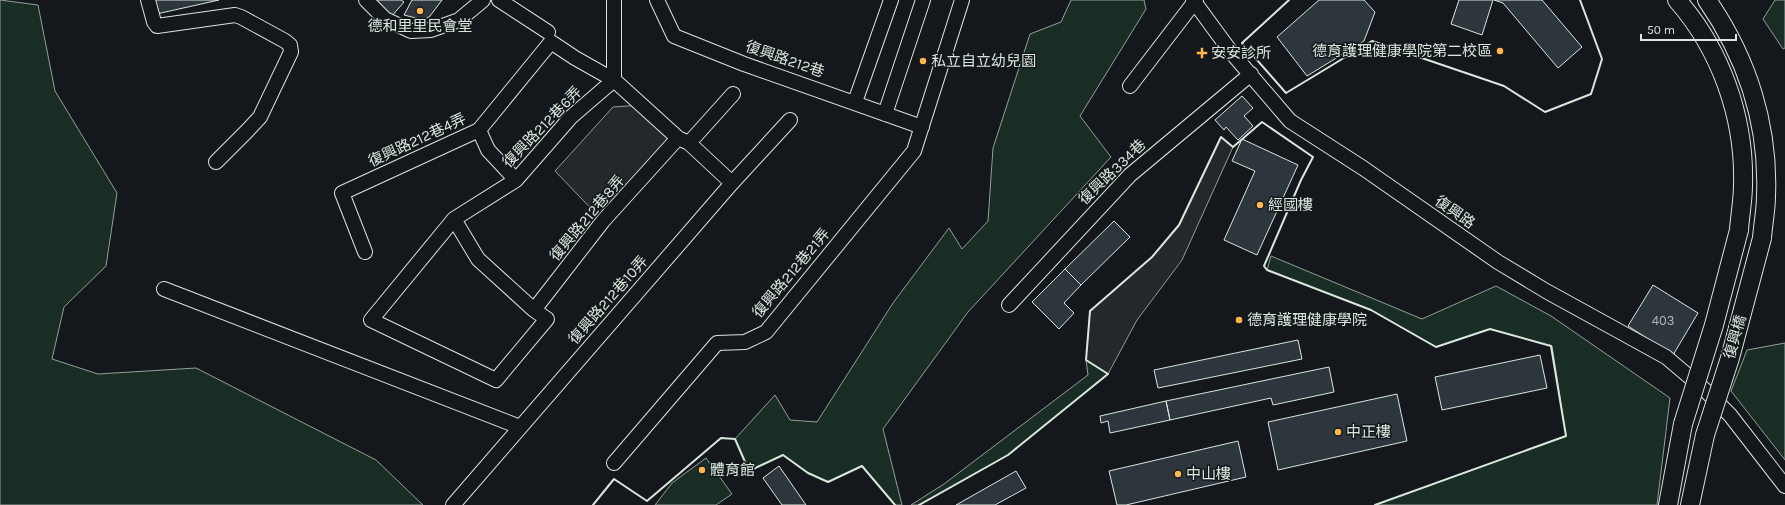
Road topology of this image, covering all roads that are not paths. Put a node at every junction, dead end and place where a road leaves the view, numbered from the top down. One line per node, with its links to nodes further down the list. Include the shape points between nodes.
1 (148, 0): 24 (street, via 157,26 235,15 290,45 291,52 260,117)
2 (366, 0): 3 (street, via 384,19 411,31 431,30 459,20)
3 (483, 0)
4 (499, 0): 13 (street)
5 (614, 0): 15 (street)
6 (657, 0): 18 (street, 復興路212巷, via 674,36 744,64)
7 (890, 0): 18 (street)
8 (923, 0): 19 (street)
9 (962, 0): 21 (street, 復興路212巷21弄)
10 (1677, 0): 36 (main road, 復興橋, bridge, via 1705,40 1721,70 1734,106 1741,142 1744,185 1738,230 1714,325 1683,424)
11 (1707, 0): 37 (main road, 復興橋, bridge, via 1724,25 1744,65 1756,105 1764,149 1766,195 1762,238 1734,344 1705,435)
12 (1194, 1): 14 (street, 復興路, via 1216,33); 16 (street)
13 (548, 32)
14 (1250, 74): 30 (street, 復興路334巷, via 1130,175); 34 (street, 復興路, via 1290,121 1363,168 1498,262 1666,357 1730,415)
15 (614, 80): 22 (street, 復興路212巷4弄, via 551,42); 23 (street); 25 (street, 復興路212巷6弄, via 571,117)
16 (1130, 86)
17 (733, 94): 23 (street, 復興路212巷8弄)
18 (855, 102): 19 (street, 復興路212巷)
19 (885, 114): 21 (street, 復興路212巷)
20 (790, 120): 26 (street, 復興路212巷10弄)
21 (922, 127): 33 (street, 復興路212巷21弄, via 914,151 766,332 744,342 717,343)
22 (479, 130): 25 (street, via 488,150); 28 (street, 復興路212巷4弄, via 342,193)
23 (684, 140): 26 (street); 31 (street, 復興路212巷8弄, via 603,221)
24 (216, 162)
25 (516, 180): 27 (street, 復興路212巷6弄)
26 (732, 183): 32 (street, 復興路212巷10弄)
27 (454, 219): 31 (street, via 478,260); 31 (street, 復興路212巷6弄, via 372,320 496,380 547,318)
28 (365, 252)
29 (164, 289): 32 (street)
30 (1009, 305)
31 (534, 310)
32 (520, 426): 35 (street, 復興路212巷10弄)
33 (614, 463)
34 (1785, 486)
35 (453, 505)
36 (1668, 505)
37 (1690, 505)

